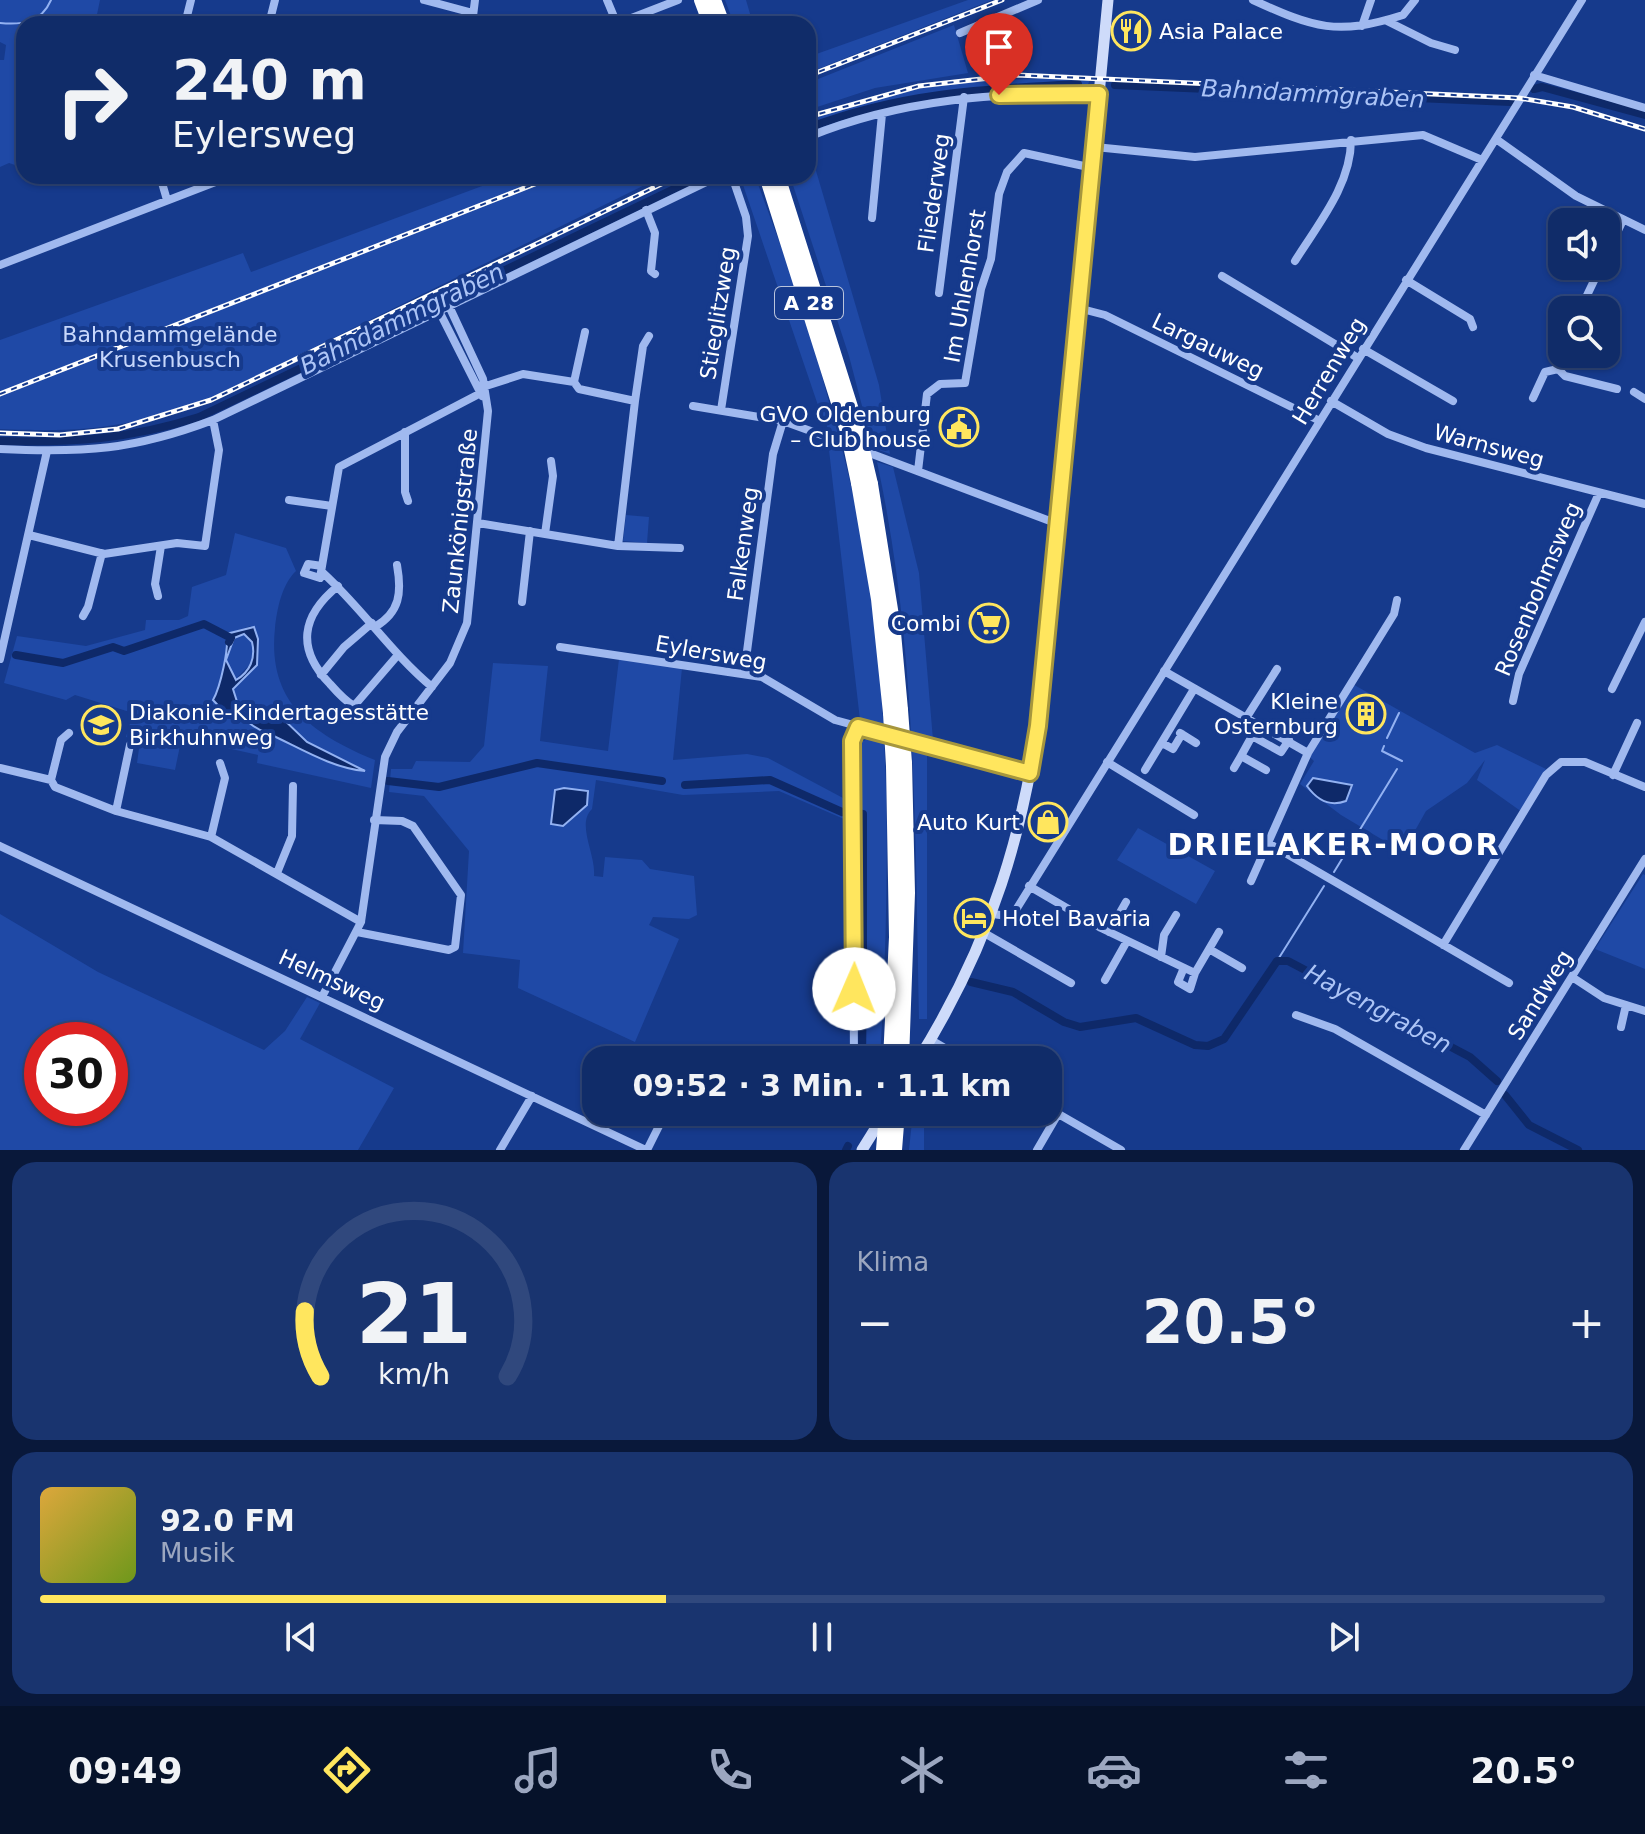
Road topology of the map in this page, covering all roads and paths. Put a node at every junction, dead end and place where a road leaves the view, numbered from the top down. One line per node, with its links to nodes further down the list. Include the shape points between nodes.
1 (424, 0): 11 (street)
2 (475, 0): 11 (street)
3 (678, 0): 14 (street)
4 (701, 0): 12 (highway)
5 (1038, 0): 17 (street)
6 (1108, 0): 20 (street)
7 (1253, 0): 16 (street, via 1323,28)
8 (1371, 0): 16 (street)
9 (1415, 0): 15 (street, via 1410,10)
10 (1582, 0): 19 (street, Herrenweg)
11 (473, 13): 13 (street)
12 (715, 15)
13 (473, 16)
14 (637, 16)
15 (1386, 20): 16 (street); 18 (street)
16 (1362, 26)
17 (960, 33)
18 (1455, 50)
19 (1534, 75): 22 (street); 25 (street, Herrenweg)
20 (1099, 94): 21 (street); 27 (street)
21 (964, 97): 23 (street); 47 (street, Fliederweg)
22 (1645, 108)
23 (882, 114): 24 (street); 38 (street)
24 (816, 135)
25 (1496, 139): 28 (street, Herrenweg); 39 (street, via 1576,196)
26 (1351, 140): 27 (street, via 1195,157); 28 (street, via 1423,135); 42 (street, via 1343,182)
27 (1095, 147): 29 (street)
28 (1482, 160): 46 (street, Herrenweg)
29 (1093, 168): 49 (street); 75 (street, Im Uhlenhorst, via 1024,153 1007,172 965,383 940,384 927,394)
30 (162, 184): 36 (street)
31 (210, 184): 36 (street)
32 (702, 184): 37 (street)
33 (735, 184): 66 (street, Stieglitzweg, via 748,236)
34 (769, 184): 70 (highway, A 28)
35 (780, 184): 70 (highway, A 28)
36 (167, 200): 43 (street)
37 (646, 210): 44 (street, via 653,225); 48 (street)
38 (872, 218)
39 (1623, 220): 40 (street); 41 (street)
40 (1620, 226)
41 (1645, 230)
42 (1295, 261)
43 (0, 265)
44 (655, 274)
45 (1222, 276): 54 (street)
46 (1406, 280): 51 (street, via 1470,319); 54 (street, Herrenweg)
47 (939, 293)
48 (449, 306): 50 (street); 59 (street, Zaunkönigstraße)
49 (1078, 308): 69 (street, Largauweg, via 1105,315); 82 (street)
50 (439, 311): 59 (street, Zaunkönigstraße); 67 (street)
51 (1473, 327)
52 (585, 332): 56 (street)
53 (649, 336): 62 (street)
54 (1360, 353): 63 (street, Herrenweg); 64 (street)
55 (1558, 369): 57 (street, via 1565,376); 60 (street, via 1545,372)
56 (574, 382): 59 (street, via 523,374); 62 (street, via 579,389)
57 (1617, 389)
58 (1634, 392): 61 (street)
59 (483, 393): 71 (street); 81 (street, Zaunkönigstraße, via 489,426)
60 (1533, 398)
61 (1645, 399)
62 (635, 401): 87 (street)
63 (1331, 401): 69 (street, Herrenweg); 76 (street, Warnsweg, via 1388,434 1426,448)
64 (1453, 401)
65 (693, 406): 66 (street)
66 (721, 410): 68 (street)
67 (213, 420): 73 (street, via 150,442); 86 (street, via 219,450 205,546)
68 (783, 421): 75 (street); 103 (street, Falkenweg, via 773,454)
69 (1320, 421): 102 (street, Herrenweg)
70 (852, 430): 168 (highway, A 28, bridge, via 893,622 908,893)
71 (405, 432): 78 (street); 80 (street, via 339,467)
72 (0, 449): 73 (street)
73 (47, 451): 85 (street)
74 (551, 461): 84 (street)
75 (918, 471): 82 (street)
76 (1599, 493): 79 (street, Warnsweg); 108 (street, Rosenbohmsweg, via 1519,674)
77 (289, 500): 80 (street)
78 (408, 501)
79 (1645, 504)
80 (332, 506): 91 (street, via 322,569)
81 (478, 523): 83 (street); 105 (street, Zaunkönigstraße, via 467,623 450,663)
82 (1058, 524): 127 (street)
83 (530, 531): 84 (street); 94 (street)
84 (545, 534): 87 (street)
85 (29, 535): 89 (street); 100 (street)
86 (161, 546): 89 (street); 92 (street)
87 (618, 546): 88 (street)
88 (680, 548)
89 (102, 553): 95 (street)
90 (397, 565): 97 (street, via 399,604 389,618)
91 (338, 586): 97 (street); 104 (street, via 308,624 307,645)
92 (158, 596)
93 (1397, 600): 119 (street, via 1394,614)
94 (522, 602)
95 (83, 616)
96 (1645, 622): 107 (street)
97 (373, 625): 99 (street); 104 (street, via 344,647)
98 (560, 647): 103 (street, Eylersweg)
99 (397, 656): 104 (street, via 354,706); 105 (street)
100 (0, 659)
101 (1277, 669): 109 (street)
102 (1164, 671): 106 (street); 121 (street, Herrenweg)
103 (744, 674): 111 (street, Eylersweg, via 776,683 835,720)
104 (321, 675)
105 (432, 687): 134 (street, Zaunkönigstraße, via 390,746)
106 (1194, 689): 109 (street); 112 (street)
107 (1612, 689)
108 (1513, 701)
109 (1248, 715): 115 (street)
110 (1637, 723): 128 (street)
111 (858, 727): 127 (street, Eylersweg); 167 (street, via 852,741)
112 (1171, 729): 114 (street); 116 (street)
113 (69, 733): 129 (street, via 61,740)
114 (1182, 734): 116 (street, via 1173,749); 117 (street)
115 (1289, 740): 119 (street); 120 (street, via 1281,752 1252,736)
116 (1162, 743): 125 (street)
117 (1196, 743)
118 (130, 745): 132 (street)
119 (1308, 753): 136 (street)
120 (1241, 756): 124 (street); 126 (street)
121 (1107, 762): 133 (street); 141 (street, Herrenweg)
122 (220, 763): 135 (street, via 225,778)
123 (0, 768): 129 (street)
124 (1234, 768)
125 (1145, 770)
126 (1266, 770)
127 (1030, 773): 143 (street)
128 (1613, 775): 131 (street); 151 (street, via 1571,760 1550,771)
129 (51, 780): 132 (street, via 55,787)
130 (293, 786): 139 (street, via 292,836)
131 (1645, 787)
132 (116, 811): 135 (street)
133 (1194, 815)
134 (374, 820): 145 (street, Zaunkönigstraße); 146 (street, via 413,826 461,895 455,947)
135 (211, 837): 139 (street)
136 (1268, 843): 140 (street); 151 (street)
137 (0, 846): 161 (street, Helmsweg)
138 (1645, 859): 157 (street, Sandweg)
139 (277, 873): 145 (street)
140 (1251, 881)
141 (1029, 886): 143 (street, Herrenweg, via 1014,913); 147 (street)
142 (1126, 902): 147 (street)
143 (993, 914): 149 (street)
144 (1176, 915): 153 (street, via 1164,935)
145 (361, 922): 146 (street, Zaunkönigstraße)
146 (357, 932): 161 (street, Zaunkönigstraße)
147 (1109, 932): 150 (street)
148 (1219, 932): 152 (street)
149 (986, 934): 159 (street); 166 (street)
150 (1127, 941): 153 (street); 158 (street)
151 (1443, 945): 160 (street)
152 (1209, 949): 154 (street); 156 (street)
153 (1161, 957): 155 (street)
154 (1242, 968)
155 (1183, 970): 156 (street); 156 (street, via 1178,982 1190,989)
156 (1195, 973)
157 (1572, 977): 162 (street); 172 (street, Sandweg)
158 (1105, 980)
159 (1071, 983)
160 (1509, 983)
161 (323, 995): 171 (street, Helmsweg)
162 (1626, 1005): 163 (street); 165 (street)
163 (1645, 1011)
164 (1296, 1015): 172 (street, via 1335,1029)
165 (1621, 1027)
166 (931, 1040): 169 (street); 170 (street)
167 (854, 1046)
168 (897, 1046)
169 (927, 1046)
170 (941, 1046)
171 (532, 1096): 179 (street); 180 (street, Helmsweg)
172 (1486, 1115): 186 (street, Sandweg)
173 (1062, 1116): 185 (street)
174 (659, 1126): 180 (street, Helmsweg)
175 (877, 1126): 181 (street)
176 (885, 1126): 182 (highway)
177 (897, 1126): 183 (highway)
178 (1051, 1126): 184 (street)
179 (500, 1150)
180 (646, 1150)
181 (862, 1150)
182 (883, 1150)
183 (895, 1150)
184 (1037, 1150)
185 (1121, 1150)
186 (1464, 1150)

